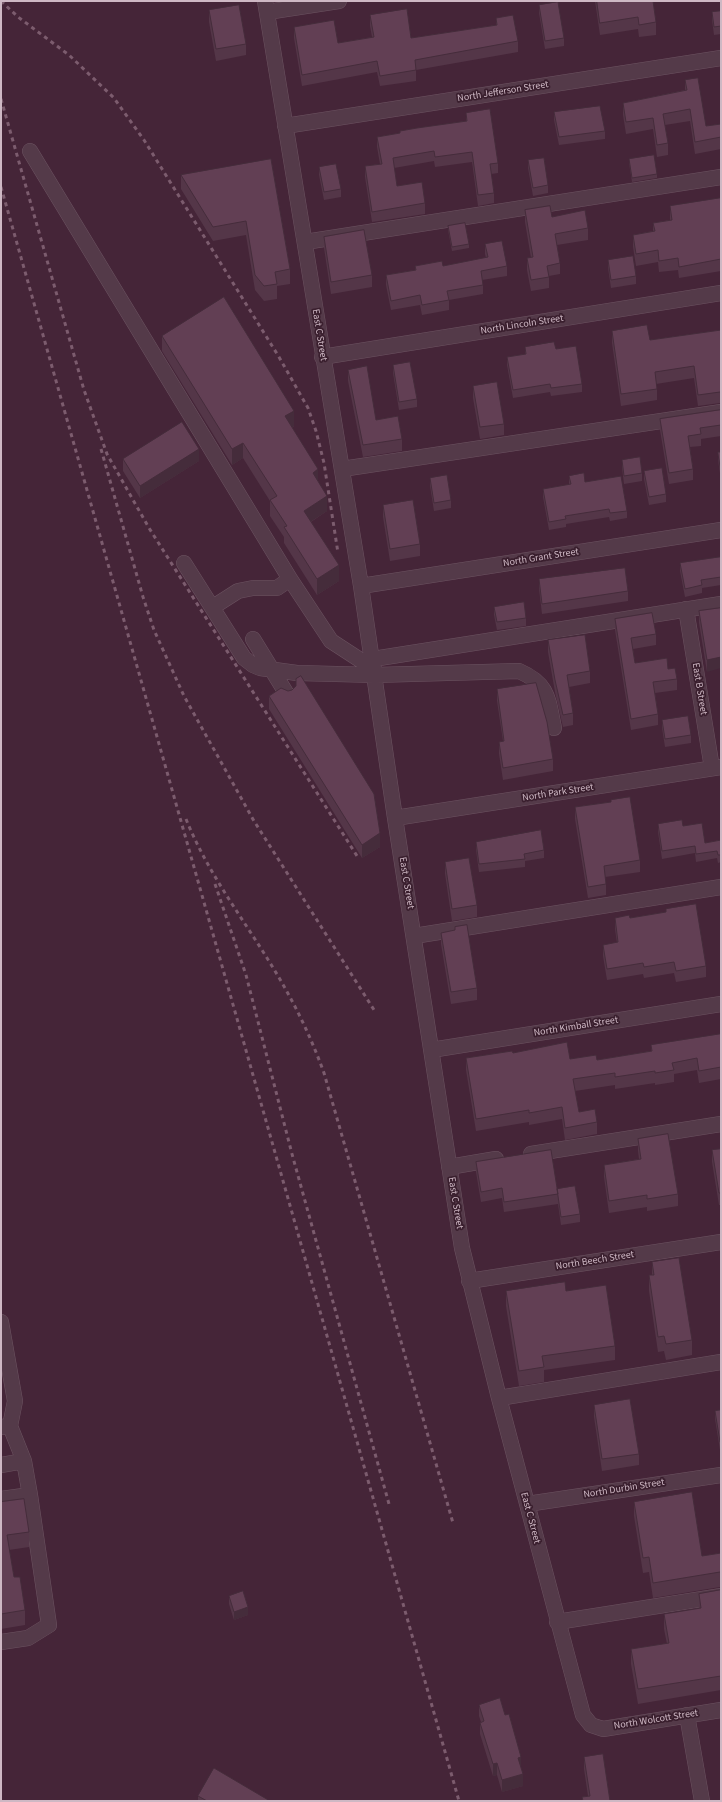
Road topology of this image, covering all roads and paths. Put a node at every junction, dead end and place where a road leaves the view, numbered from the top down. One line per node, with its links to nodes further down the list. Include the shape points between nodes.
1 (339, 1): 2 (street)
2 (266, 7): 4 (street, East C Street)
3 (721, 58): 4 (street, North Jefferson Street)
4 (285, 126): 7 (street, East C Street)
5 (30, 151): 14 (street)
6 (721, 177): 7 (street)
7 (305, 242): 9 (street, East C Street)
8 (721, 293): 9 (street, North Lincoln Street)
9 (322, 357): 11 (street, East C Street)
10 (721, 412): 11 (street)
11 (342, 469): 15 (street, East C Street)
12 (721, 530): 15 (street, North Grant Street)
13 (184, 563): 17 (street)
14 (290, 579): 17 (street, via 277,588 238,591); 20 (street, via 332,641)
15 (361, 586): 20 (street, East C Street)
16 (721, 604): 18 (street)
17 (213, 607): 21 (street, via 244,658 253,665)
18 (686, 609): 20 (street); 24 (street, East B Street)
19 (253, 639): 21 (street)
20 (374, 668): 21 (street, via 297,673); 23 (street, via 519,671 533,677 547,693); 25 (street, East C Street)
21 (272, 669): 22 (street)
22 (288, 696)
23 (554, 728)
24 (717, 768): 25 (street, North Park Street)
25 (395, 818): 27 (street, East C Street)
26 (721, 887): 27 (street)
27 (414, 936): 29 (street, East C Street)
28 (721, 1004): 29 (street, North Kimball Street)
29 (432, 1050): 31 (street, East C Street)
30 (721, 1124): 31 (street)
31 (449, 1167): 33 (street, East C Street)
32 (721, 1242): 33 (street, North Beech Street)
33 (469, 1281): 36 (street, East C Street)
34 (1, 1322): 37 (street, via 15,1401)
35 (721, 1362): 36 (street)
36 (499, 1398): 43 (street, East C Street)
37 (6, 1426): 38 (street)
38 (24, 1461): 39 (street); 41 (street)
39 (1, 1465)
40 (721, 1475): 43 (street, North Durbin Street)
41 (30, 1495): 42 (street); 46 (street, via 49,1625 28,1638)
42 (1, 1499)
43 (527, 1504): 45 (street, East C Street)
44 (721, 1596): 45 (street)
45 (557, 1622): 49 (street, East C Street, via 583,1715)
46 (1, 1642)
47 (721, 1710): 48 (street, North Wolcott Street)
48 (687, 1715): 49 (street, North Wolcott Street, via 603,1729); 50 (street)
49 (591, 1725)
50 (702, 1801)

